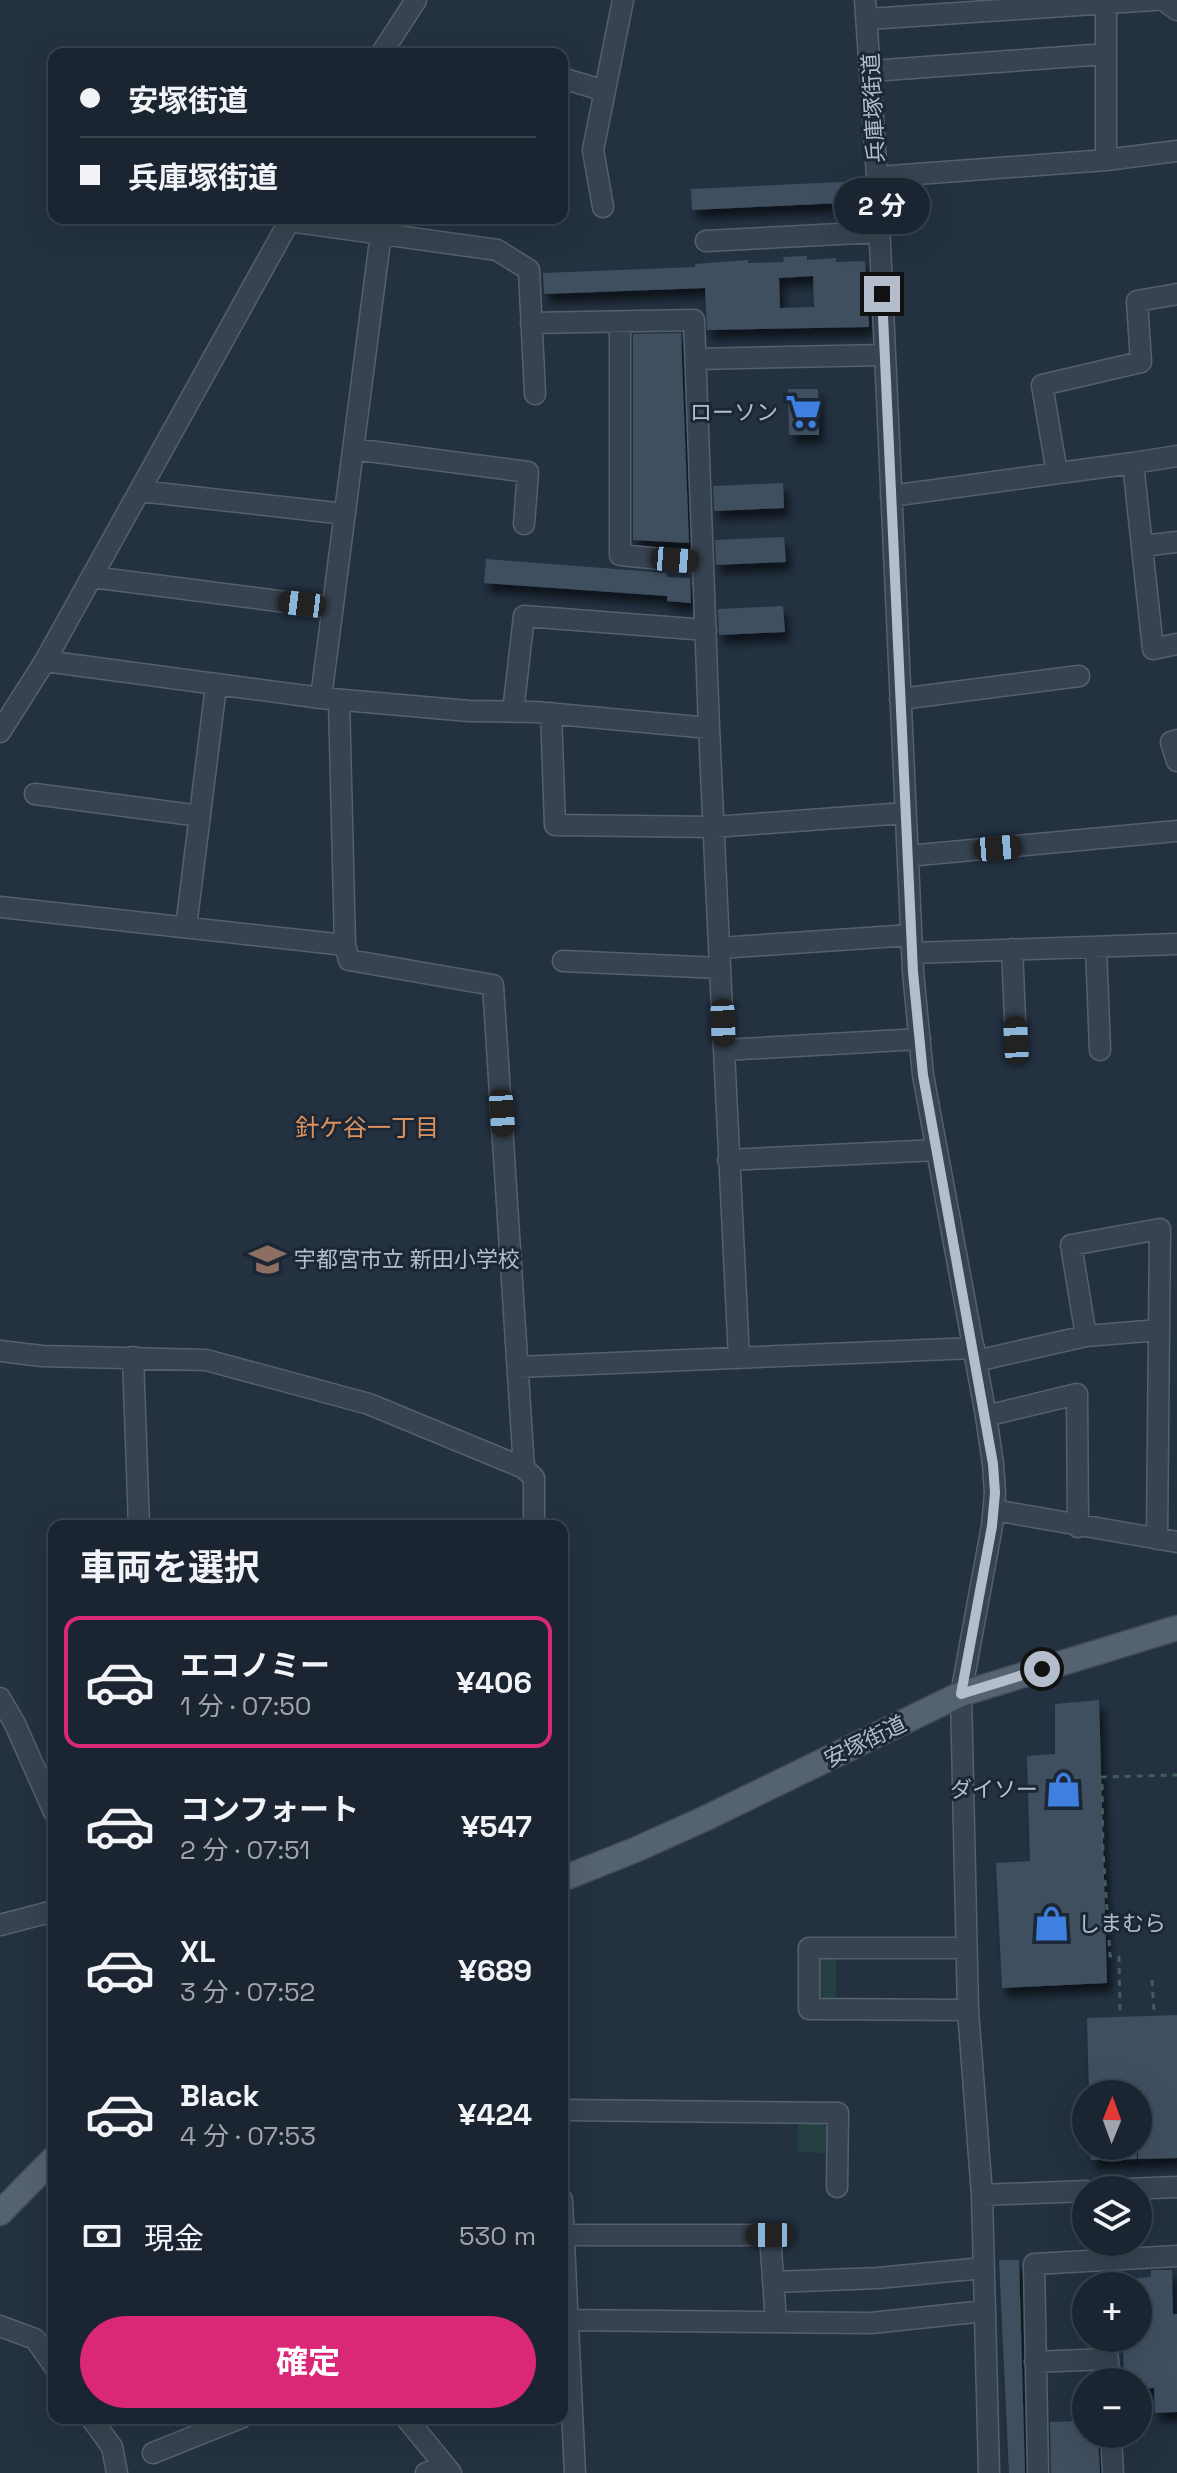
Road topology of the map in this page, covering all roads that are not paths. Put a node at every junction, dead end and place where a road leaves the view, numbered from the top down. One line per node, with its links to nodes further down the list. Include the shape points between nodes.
1 (416, 0): 8 (street)
2 (623, 0): 12 (street)
3 (1154, 0): 5 (street)
4 (1163, 0): 7 (street)
5 (1106, 2): 6 (street); 9 (street)
6 (866, 10): 10 (street, 兵庫塚街道)
7 (1177, 10)
8 (385, 48)
9 (1106, 54): 10 (street); 14 (street)
10 (871, 71): 15 (street, 兵庫塚街道)
11 (568, 80): 12 (street)
12 (605, 91): 16 (street, via 593,150)
13 (1176, 155): 14 (street)
14 (1106, 160): 15 (street)
15 (877, 177): 19 (street, 兵庫塚街道)
16 (603, 207)
17 (287, 224): 32 (street)
18 (322, 224): 20 (street)
19 (879, 232): 21 (street); 25 (street, 兵庫塚街道)
20 (381, 233): 24 (street, via 497,250 529,270); 28 (street)
21 (706, 241)
22 (1177, 294): 31 (street, via 1137,301 1141,362 1042,385)
23 (620, 322): 24 (street); 26 (street, via 694,320); 38 (street, via 620,555)
24 (531, 323): 27 (street)
25 (885, 355): 26 (street); 33 (street, 兵庫塚街道)
26 (696, 359): 38 (street)
27 (535, 394)
28 (353, 449): 34 (street); 35 (street, via 528,472)
29 (1177, 456): 30 (street)
30 (1133, 463): 31 (street); 37 (street)
31 (1057, 473): 33 (street)
32 (140, 491): 34 (street); 39 (street)
33 (891, 496): 47 (street, 兵庫塚街道)
34 (345, 514): 40 (street)
35 (524, 524)
36 (1177, 542): 37 (street)
37 (1142, 546): 42 (street, via 1153,649)
38 (703, 563): 41 (street)
39 (92, 577): 40 (street); 43 (street)
40 (332, 608): 46 (street)
41 (706, 630): 48 (street, via 524,616); 50 (street)
42 (1177, 644)
43 (45, 661): 45 (street); 51 (street)
44 (1079, 676): 47 (street)
45 (216, 686): 46 (street); 56 (street)
46 (330, 699): 48 (street); 64 (street)
47 (900, 699): 55 (street, 兵庫塚街道)
48 (513, 712): 49 (street)
49 (551, 713): 50 (street); 57 (street, via 555,825)
50 (709, 728): 57 (street)
51 (0, 732)
52 (1177, 740): 53 (street, via 1171,742)
53 (1177, 761)
54 (35, 794): 56 (street)
55 (905, 813): 57 (street); 59 (street, 兵庫塚街道)
56 (200, 816): 61 (street)
57 (714, 827): 67 (street)
58 (1177, 831): 59 (street)
59 (908, 856): 62 (street, 兵庫塚街道)
60 (0, 907): 61 (street)
61 (186, 927): 64 (street)
62 (912, 944): 66 (street); 67 (street); 69 (street, 兵庫塚街道)
63 (1177, 944): 65 (street)
64 (345, 945): 81 (street, via 349,960 493,985)
65 (1096, 947): 66 (street); 72 (street)
66 (1012, 949): 70 (street)
67 (720, 958): 68 (street); 71 (street)
68 (563, 961)
69 (920, 1039): 71 (street); 73 (street, 兵庫塚街道)
70 (1016, 1040)
71 (724, 1050): 74 (street)
72 (1100, 1050)
73 (937, 1150): 74 (street); 78 (street, 兵庫塚街道)
74 (728, 1160): 80 (street)
75 (1159, 1330): 76 (street); 76 (street, via 1160,1229 1071,1245); 88 (street)
76 (1086, 1336): 78 (street)
77 (0, 1351): 79 (street)
78 (975, 1354): 80 (street); 82 (street, 兵庫塚街道)
79 (133, 1357): 83 (street, via 206,1360 369,1404); 85 (street)
80 (739, 1358): 81 (street)
81 (518, 1367): 83 (street)
82 (986, 1416): 84 (street, 兵庫塚街道); 87 (street, via 1077,1394)
83 (524, 1468): 86 (street, via 534,1478)
84 (994, 1510): 87 (street); 90 (street, 兵庫塚街道)
85 (139, 1520)
86 (534, 1520)
87 (1078, 1527): 88 (street)
88 (1167, 1541)
89 (1177, 1628): 90 (main road, 安塚街道)
90 (961, 1694): 94 (main road, 安塚街道, via 692,1824); 97 (street, 兵庫塚街道)
91 (0, 1698): 92 (street)
92 (8, 1725): 93 (street)
93 (48, 1801)
94 (568, 1876)
95 (48, 1913): 96 (street)
96 (0, 1925)
97 (966, 1948): 98 (street, 兵庫塚街道); 98 (street, via 809,1948 809,2009)
98 (968, 2010): 105 (street, 兵庫塚街道)
99 (568, 2110): 101 (street, via 838,2113)
100 (48, 2164): 106 (main road)
101 (837, 2187)
102 (1177, 2187): 103 (street)
103 (1152, 2188)
104 (1072, 2192): 105 (street)
105 (982, 2195): 109 (street, 兵庫塚街道)
106 (0, 2213)
107 (568, 2235): 110 (street, via 770,2235)
108 (1177, 2256): 116 (street, via 1034,2264)
109 (983, 2268): 110 (street); 111 (street, 兵庫塚街道)
110 (774, 2282): 113 (street)
111 (985, 2311): 113 (street, via 871,2323); 127 (street, 兵庫塚街道)
112 (568, 2320): 113 (street)
113 (776, 2322)
114 (0, 2326): 115 (street, via 35,2339)
115 (48, 2357)
116 (1035, 2362): 118 (street, via 1108,2359); 128 (street)
117 (568, 2366): 126 (street)
118 (1108, 2368)
119 (95, 2424): 125 (street, via 112,2447)
120 (410, 2424): 124 (street)
121 (202, 2425): 123 (street)
122 (1112, 2448): 129 (street)
123 (153, 2453)
124 (441, 2471)
125 (117, 2473)
126 (575, 2473)
127 (989, 2473)
128 (1038, 2473)
129 (1113, 2473)

